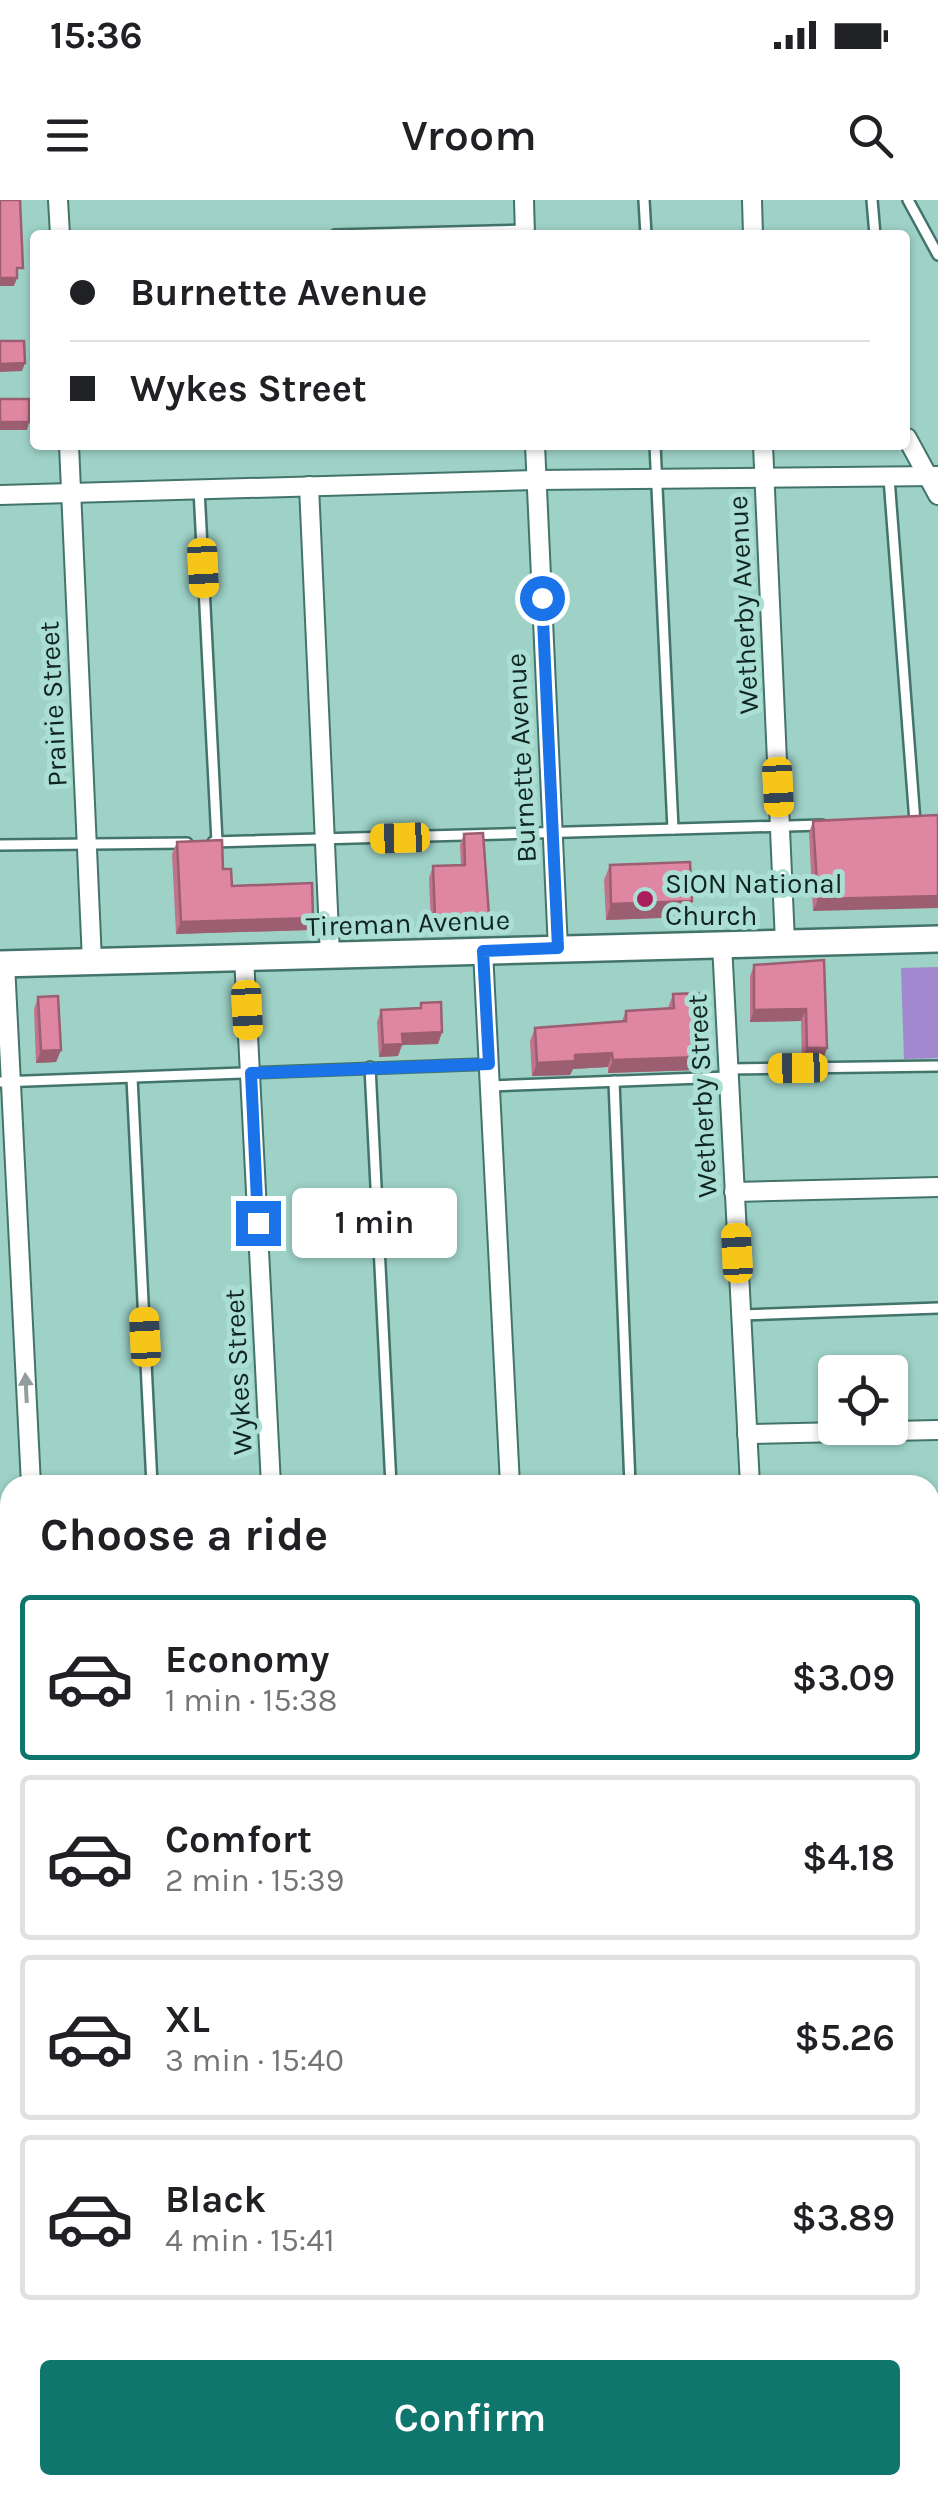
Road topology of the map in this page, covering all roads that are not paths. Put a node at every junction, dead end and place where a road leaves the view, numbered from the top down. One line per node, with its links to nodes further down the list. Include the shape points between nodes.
1 (58, 200): 7 (street)
2 (524, 200): 8 (street)
3 (644, 200): 9 (lane)
4 (752, 200): 10 (street)
5 (872, 200): 11 (lane)
6 (908, 200): 12 (lane)
7 (60, 230)
8 (525, 230)
9 (646, 230)
10 (753, 230)
11 (875, 230)
12 (938, 256)
13 (910, 441): 18 (street)
14 (69, 450): 25 (street, Prairie Street)
15 (535, 450): 21 (street, Burnette Avenue)
16 (655, 450): 22 (lane)
17 (763, 450): 19 (street, Wetherby Avenue)
18 (933, 477): 20 (street); 27 (street)
19 (765, 478): 20 (street); 22 (street); 30 (street, Wetherby Avenue)
20 (889, 478): 28 (lane, via 921,822)
21 (536, 480): 22 (street); 23 (street); 32 (street, Burnette Avenue)
22 (656, 480): 31 (lane)
23 (309, 486): 24 (street); 33 (street)
24 (199, 489): 25 (street); 34 (lane)
25 (71, 492): 26 (street); 35 (street, Prairie Street)
26 (0, 494)
27 (938, 495)
28 (896, 822)
29 (838, 824): 30 (lane)
30 (780, 826): 31 (lane); 38 (street, Wetherby Avenue)
31 (673, 829): 32 (lane)
32 (552, 833): 33 (lane); 40 (street, Burnette Avenue)
33 (324, 840): 34 (lane); 42 (street)
34 (217, 842): 35 (lane)
35 (87, 844): 36 (lane); 44 (street, Prairie Street)
36 (0, 845)
37 (938, 939): 38 (street, Tireman Avenue)
38 (785, 942): 39 (street, Tireman Avenue)
39 (722, 944): 40 (street, Tireman Avenue); 50 (street, Wetherby Street)
40 (558, 948): 41 (street, Tireman Avenue)
41 (483, 951): 42 (street, Tireman Avenue); 46 (street)
42 (330, 955): 43 (street, Tireman Avenue)
43 (244, 957): 44 (street, Tireman Avenue); 49 (street, Wykes Street)
44 (92, 961): 45 (street, Tireman Avenue)
45 (2, 964): 53 (street)
46 (489, 1064): 48 (lane); 54 (street)
47 (938, 1066): 50 (lane)
48 (370, 1067): 49 (lane); 64 (lane)
49 (251, 1073): 51 (lane); 63 (street, Wykes Street)
50 (728, 1073): 52 (lane); 56 (street, Wetherby Street)
51 (132, 1078): 53 (lane); 62 (lane)
52 (614, 1081): 54 (lane); 66 (lane)
53 (5, 1082): 61 (street, one-way to 53)
54 (490, 1086): 65 (street)
55 (938, 1187): 56 (street)
56 (734, 1192): 58 (street, Wetherby Street)
57 (938, 1308): 58 (lane)
58 (740, 1314): 60 (street, Wetherby Street)
59 (938, 1430): 60 (street)
60 (747, 1434): 67 (street, Wetherby Street)
61 (30, 1475)
62 (152, 1475)
63 (271, 1475)
64 (390, 1475)
65 (509, 1475)
66 (630, 1475)
67 (749, 1475)

